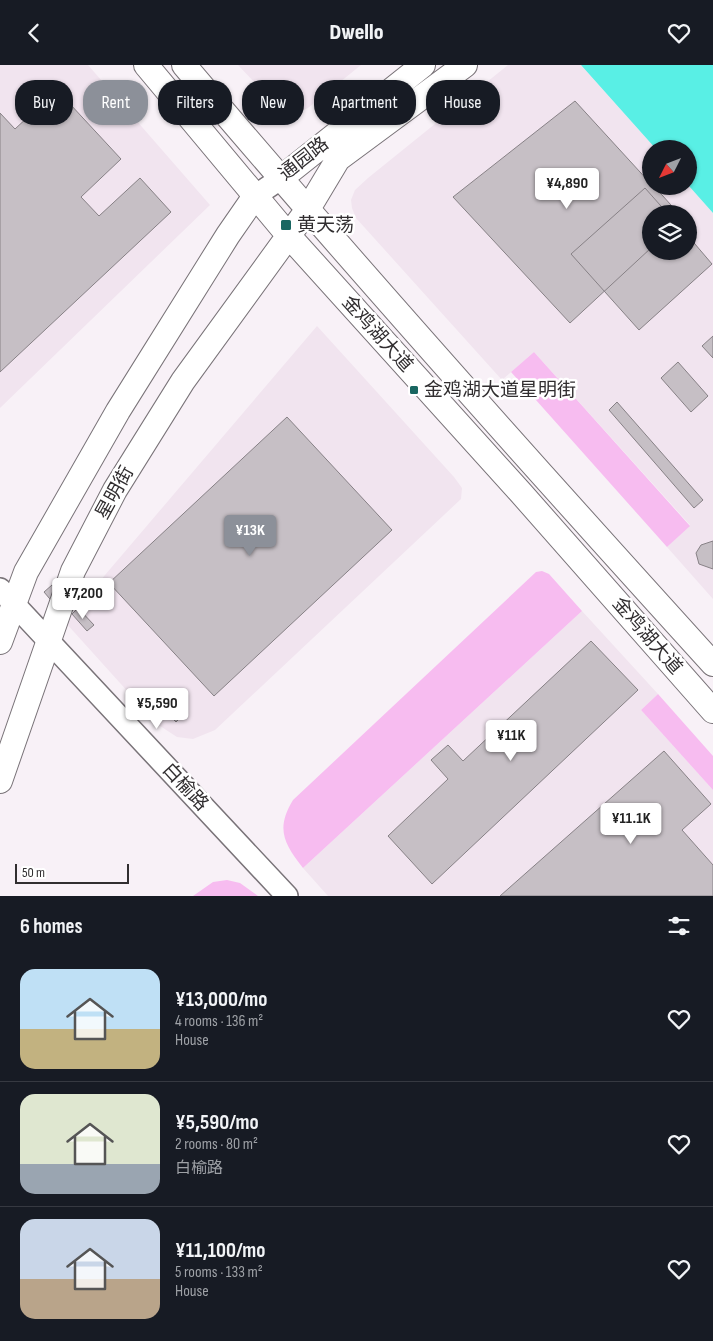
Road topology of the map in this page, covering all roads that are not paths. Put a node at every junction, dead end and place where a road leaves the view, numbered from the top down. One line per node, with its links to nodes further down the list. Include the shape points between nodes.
1 (146, 65): 6 (main road, 金鸡湖大道)
2 (184, 65): 5 (main road, 金鸡湖大道)
3 (423, 65): 5 (main road, 通园路)
4 (465, 65): 7 (main road, 通园路, via 338,159)
5 (280, 179): 6 (street, 通园路); 7 (main road, 金鸡湖大道)
6 (254, 197): 8 (main road, 金鸡湖大道); 9 (main road, 星明街, via 118,411 26,572)
7 (308, 209): 8 (main road, 通园路); 12 (main road, 金鸡湖大道, via 562,499)
8 (288, 235): 10 (main road, 星明街, via 183,381 114,489 73,571); 13 (main road, 金鸡湖大道)
9 (7, 597): 10 (street, 白榆路); 11 (main road, 星明街)
10 (48, 640): 14 (main road, 星明街); 15 (street, 白榆路)
11 (0, 642)
12 (713, 664)
13 (713, 711)
14 (0, 781)
15 (287, 896)

